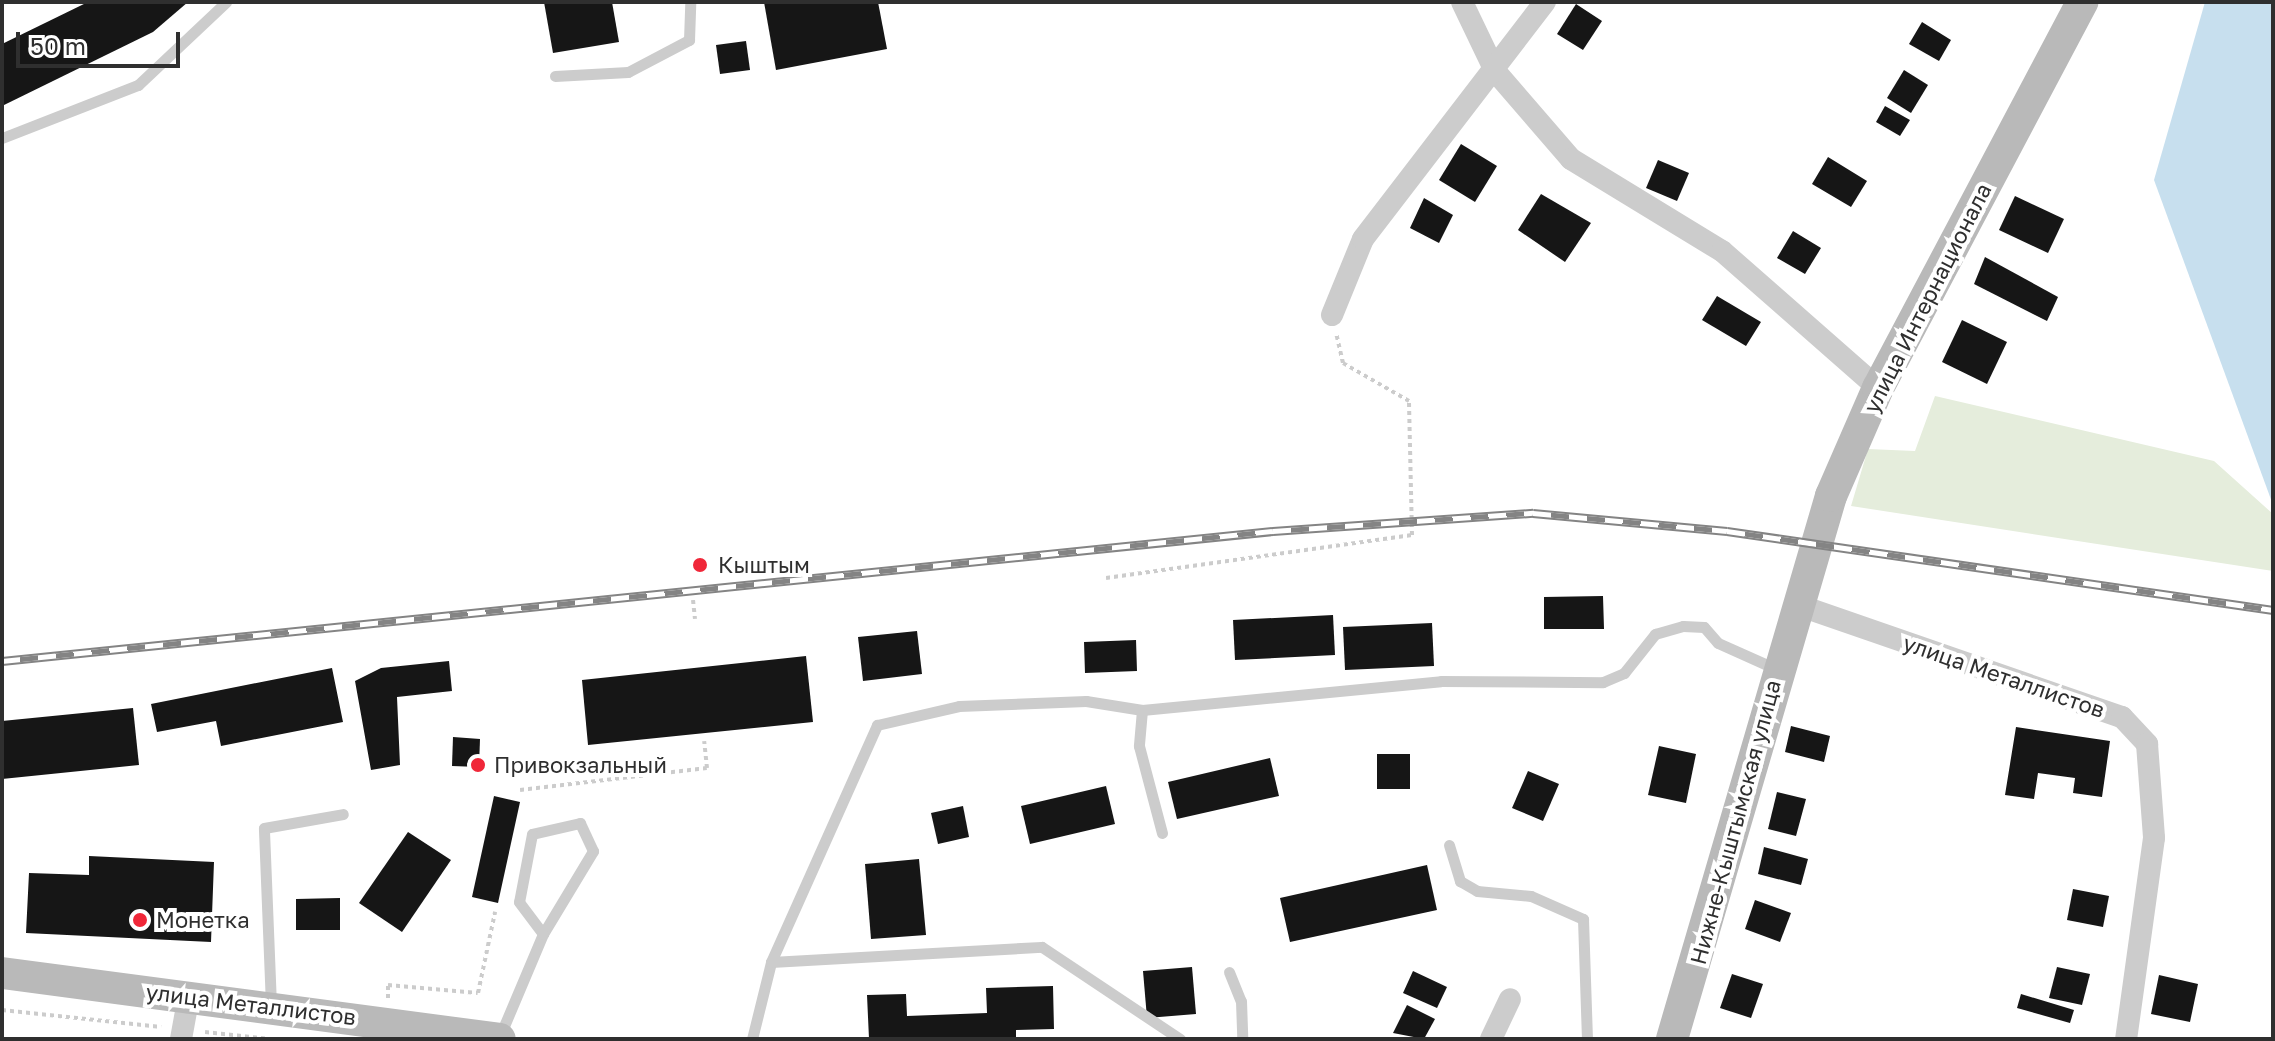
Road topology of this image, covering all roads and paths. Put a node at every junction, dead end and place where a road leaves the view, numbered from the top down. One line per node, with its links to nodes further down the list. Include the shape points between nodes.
1 (226, 2): 8 (lane, via 138,85)
2 (690, 2): 7 (lane, via 689,40 628,72)
3 (1462, 2): 6 (street)
4 (1545, 2): 6 (street)
5 (2082, 2): 10 (main road, улица Интернационала)
6 (1495, 71): 9 (street, via 1363,239); 10 (street, via 1571,159 1722,251)
7 (555, 76)
8 (2, 138)
9 (1332, 315): 11 (path, via 1343,363 1409,401 1412,535)
10 (1878, 388): 13 (main road, улица Интернационала, via 1831,496)
11 (1106, 578)
12 (693, 600): 14 (path)
13 (1798, 605): 15 (main road, Нижне-Кыштымская улица); 41 (street, улица Металлистов, via 2122,717 2147,744 2154,838)
14 (695, 619)
15 (1776, 669): 16 (lane, via 1718,643 1704,627 1683,626 1655,634 1624,673 1603,682 1441,681); 40 (main road, Нижне-Кыштымская улица)
16 (1142, 710): 20 (lane, via 1139,746); 24 (lane, via 1086,701 959,706 877,725)
17 (704, 741): 18 (path, via 707,768)
18 (520, 790)
19 (343, 814): 29 (lane, via 264,828)
20 (1162, 833)
21 (1449, 845): 39 (lane, via 1460,881 1477,891 1531,896 1583,919)
22 (495, 912): 31 (path, via 478,993 388,985)
23 (543, 934): 23 (lane, via 593,851 580,823 532,834 519,902); 34 (lane)
24 (771, 962): 35 (lane); 36 (lane, via 1042,947)
25 (1229, 972): 37 (lane, via 1241,1001)
26 (2, 973): 27 (main road, улица Металлистов)
27 (189, 995): 29 (main road, улица Металлистов); 32 (street)
28 (1510, 999): 38 (street)
29 (271, 1006): 31 (main road, улица Металлистов)
30 (2, 1010): 32 (path)
31 (387, 1021): 34 (main road, улица Металлистов)
32 (182, 1034): 33 (path)
33 (270, 1039)
34 (499, 1039)
35 (752, 1039)
36 (1180, 1039)
37 (1242, 1039)
38 (1491, 1039)
39 (1587, 1039)
40 (1672, 1039)
41 (2126, 1039)

